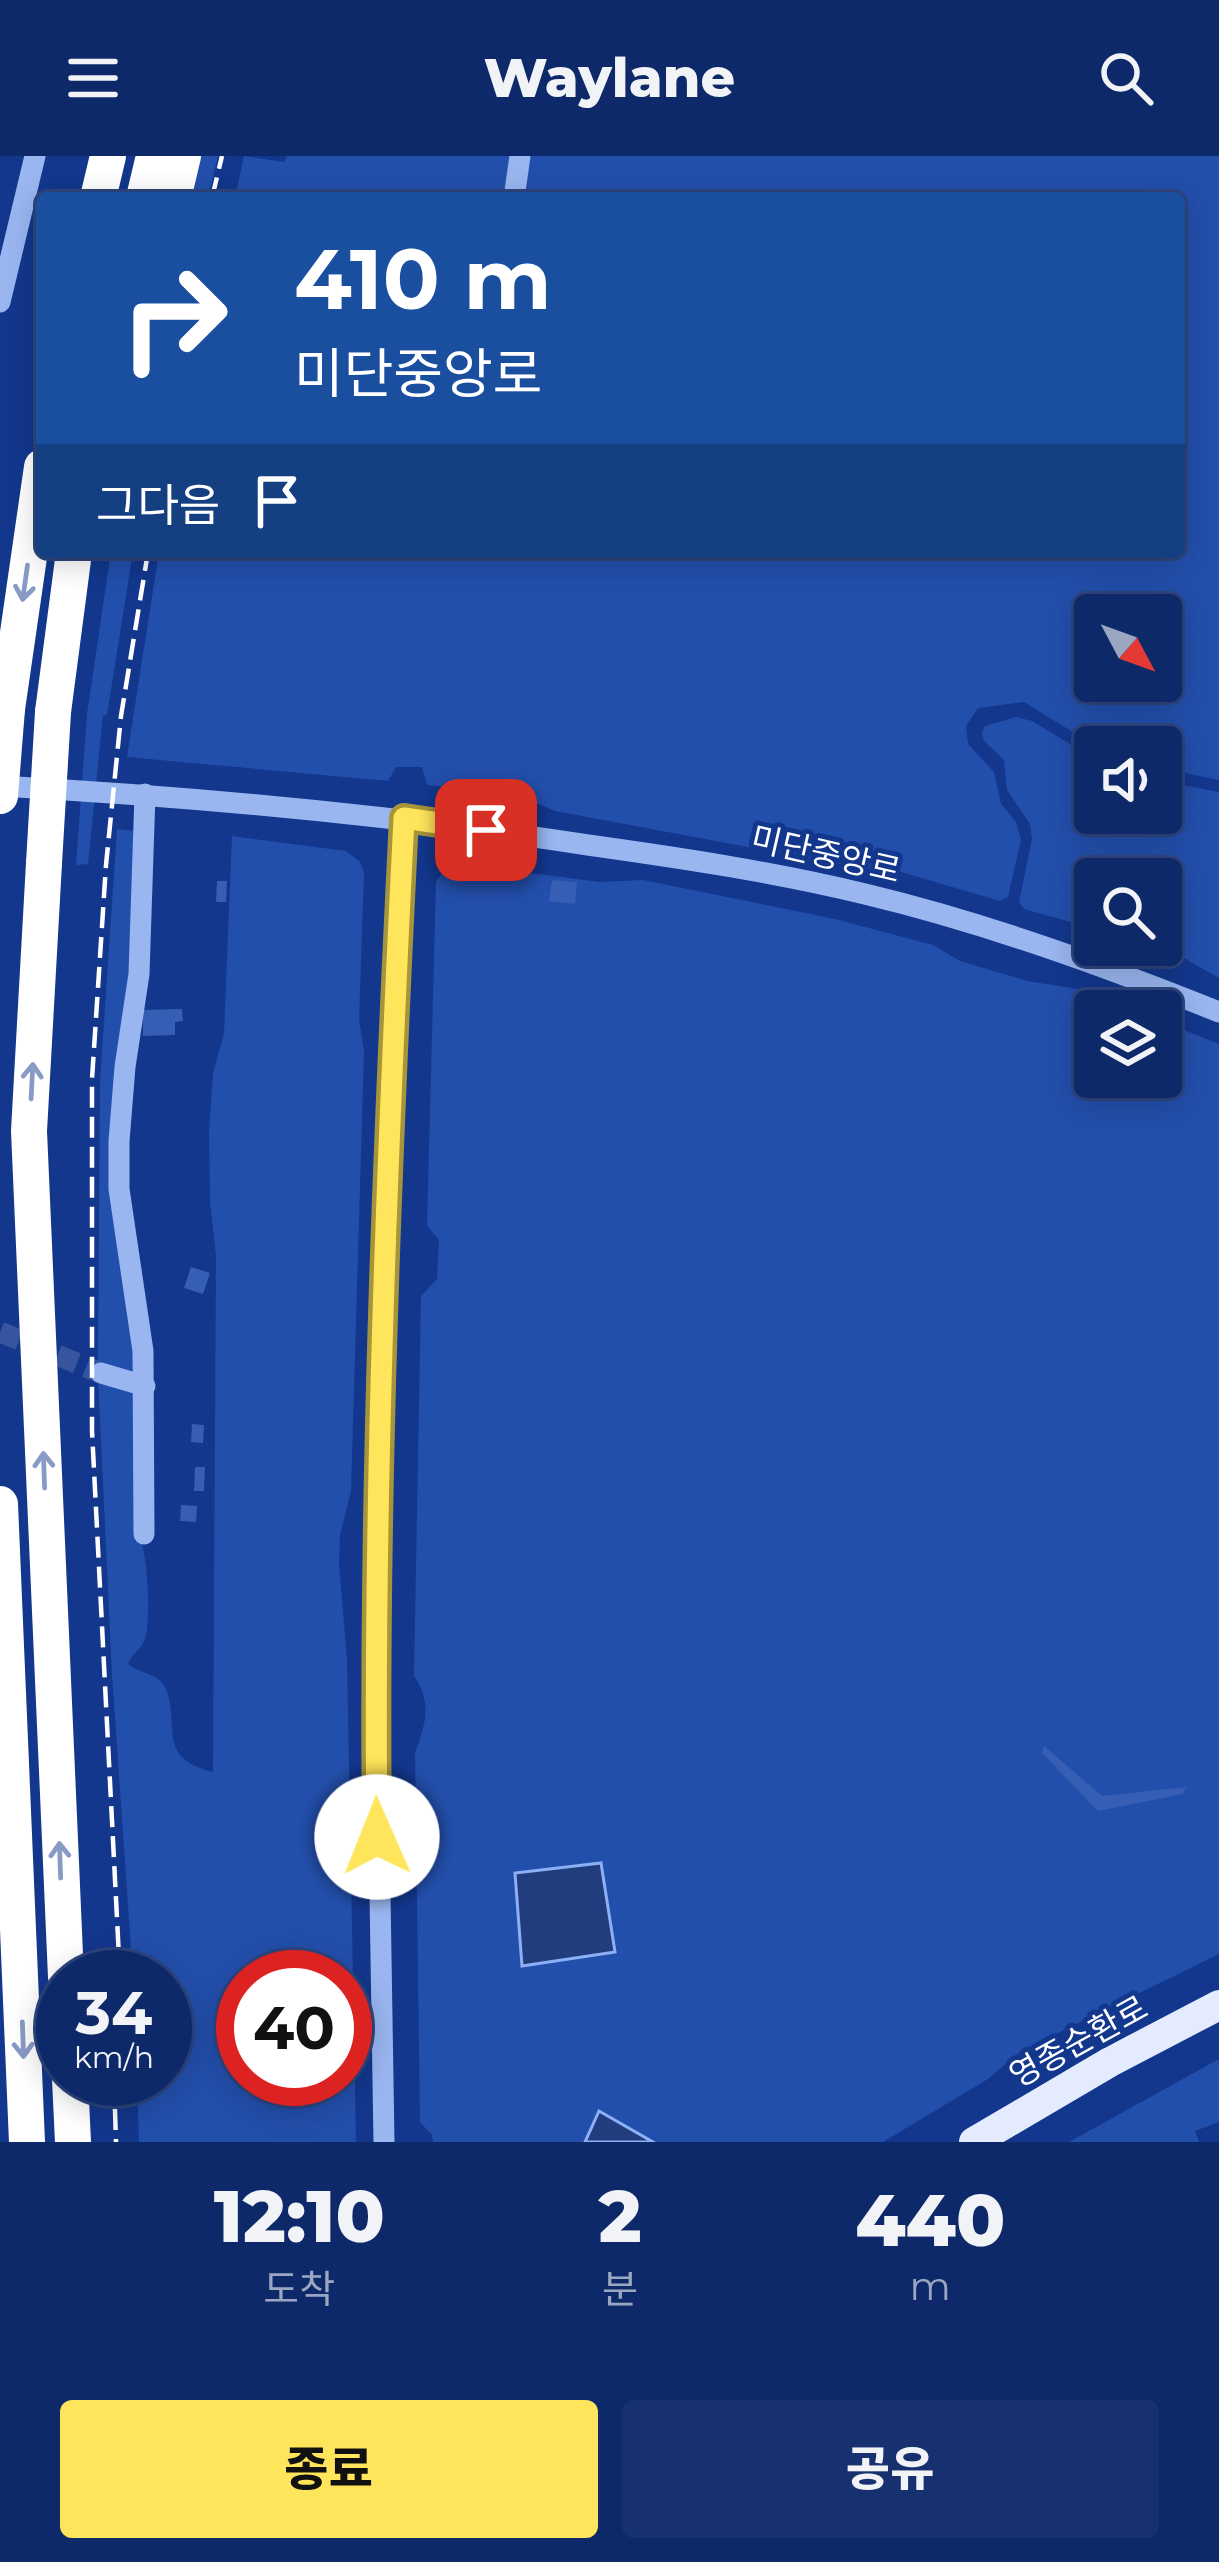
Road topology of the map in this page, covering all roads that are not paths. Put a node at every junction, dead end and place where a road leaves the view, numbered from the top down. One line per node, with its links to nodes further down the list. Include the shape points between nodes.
1 (35, 156): 10 (street)
2 (108, 156): 6 (highway)
3 (154, 156): 7 (highway)
4 (183, 156): 8 (highway)
5 (520, 156): 9 (street)
6 (99, 192)
7 (145, 192)
8 (174, 192)
9 (515, 192)
10 (0, 302)
11 (36, 508): 15 (highway, one-way to 15, bridge)
12 (73, 558): 22 (highway, one-way to 12, bridge, via 29,1131 53,712)
13 (0, 786): 14 (street, 미단중앙로)
14 (145, 794): 16 (street, 미단중앙로); 19 (street, via 139,974 119,1141)
15 (0, 796)
16 (404, 818): 17 (street, 미단중앙로, via 746,868 868,895 1002,932); 27 (street, via 376,1647)
17 (1219, 1012)
18 (101, 1373): 19 (street)
19 (145, 1386): 21 (street)
20 (0, 1504): 25 (highway, one-way to 25)
21 (144, 1534)
22 (64, 1950)
23 (1219, 2006): 28 (main road, 영종순환로)
24 (71, 2106): 26 (highway)
25 (27, 2142)
26 (73, 2142)
27 (384, 2142)
28 (974, 2142)

